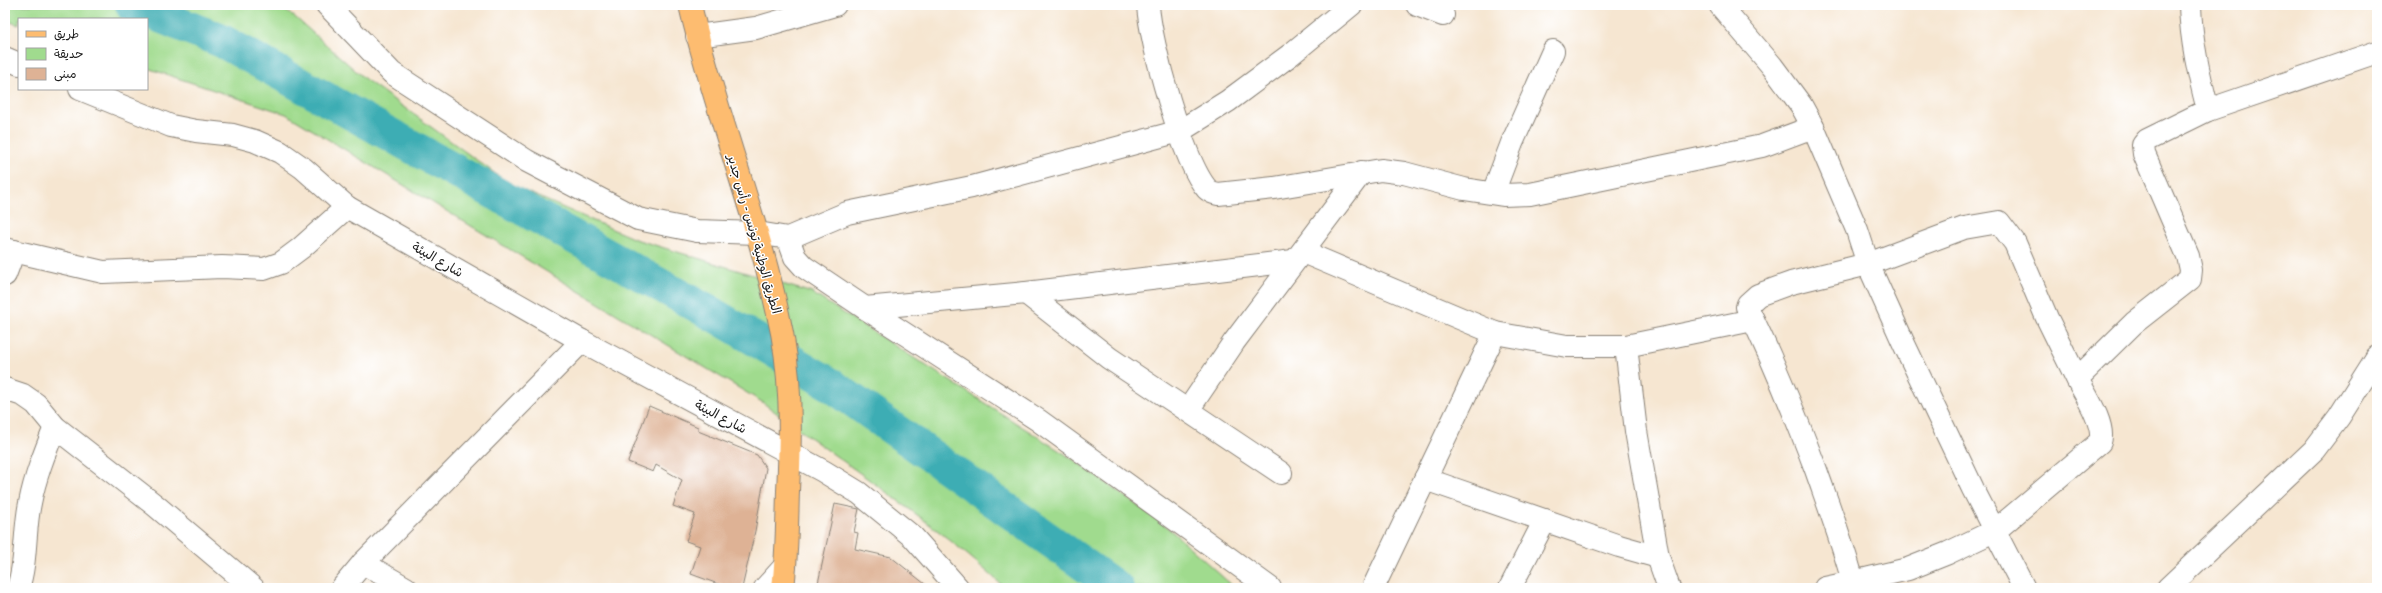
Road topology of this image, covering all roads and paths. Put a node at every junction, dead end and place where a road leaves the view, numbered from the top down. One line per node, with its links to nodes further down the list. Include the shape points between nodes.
1 (327, 5): 22 (street, via 392,73 527,161 638,219 697,231)
2 (690, 5): 10 (main road, الطريق الوطنية تونس - رأس جدير)
3 (1148, 5): 18 (street, via 1155,48)
4 (1351, 5): 18 (street, via 1290,55)
5 (1417, 5): 9 (street)
6 (1720, 5): 17 (street, via 1772,66 1801,105)
7 (2190, 5): 16 (street, via 2199,77)
8 (828, 6): 10 (street, via 756,28)
9 (1443, 15)
10 (697, 36): 22 (main road, الطريق الوطنية تونس - رأس جدير)
11 (1553, 51): 20 (street)
12 (2377, 52): 16 (street)
13 (5, 58): 14 (street)
14 (18, 64)
15 (82, 90): 21 (street, شارع البيئة, via 171,126 233,135 280,152 303,168)
16 (2208, 110): 35 (street, via 2147,140 2143,149 2188,256 2190,279 2134,323)
17 (1813, 127): 20 (street, via 1762,146 1654,170 1530,194); 26 (street, via 1857,230)
18 (1180, 131): 19 (street, via 1200,179 1210,192 1218,194 1274,188); 23 (street, via 979,185 847,213)
19 (1362, 172): 20 (street, via 1381,170 1404,173 1464,189); 25 (street)
20 (1493, 193)
21 (347, 207): 24 (street, via 281,263 264,269 222,267 103,272); 32 (street, شارع البيئة)
22 (758, 233): 23 (street); 39 (main road, الطريق الوطنية تونس - رأس جدير, via 779,315 789,386)
23 (788, 238): 29 (street, via 795,257 804,267)
24 (10, 250): 27 (street)
25 (1298, 256): 28 (street); 31 (street); 37 (street, via 1234,342)
26 (1868, 264): 30 (street, via 1821,275 1758,295 1747,308); 35 (street, via 1964,228 2000,222 2015,243); 43 (street, via 1973,490)
27 (5, 275)
28 (1026, 294): 29 (street); 37 (street, via 1084,340)
29 (865, 308): 55 (street, via 1038,420)
30 (1753, 320): 33 (street); 47 (street, via 1789,399 1844,548)
31 (1496, 333): 33 (street, via 1567,346); 41 (street)
32 (582, 341): 39 (street, شارع البيئة); 45 (street)
33 (1626, 346): 44 (street, via 1636,430)
34 (2377, 357): 61 (street, via 2339,417 2314,450)
35 (2077, 379): 43 (street, via 2100,426 2100,442)
36 (5, 389): 38 (street, via 36,404)
37 (1188, 410): 40 (street)
38 (54, 427): 48 (street, via 30,503 22,575); 49 (street, via 156,506)
39 (790, 443): 46 (main road, الطريق الوطنية تونس - رأس جدير); 54 (street, شارع البيئة, via 859,493 913,537)
40 (1281, 473)
41 (1426, 479): 42 (street); 56 (street)
42 (1545, 520): 44 (street); 57 (street)
43 (1996, 530): 47 (street, via 1948,554 1908,569); 60 (street)
44 (1658, 557): 58 (street)
45 (363, 564): 50 (street); 51 (street)
46 (785, 566): 52 (street); 53 (main road, الطريق الوطنية تونس - رأس جدير)
47 (1853, 582): 59 (street)
48 (18, 588)
49 (253, 588)
50 (342, 588)
51 (406, 588)
52 (765, 588)
53 (782, 588)
54 (958, 588)
55 (1270, 588)
56 (1373, 588)
57 (1510, 588)
58 (1670, 588)
59 (1826, 588)
60 (2024, 588)
61 (2168, 588)

